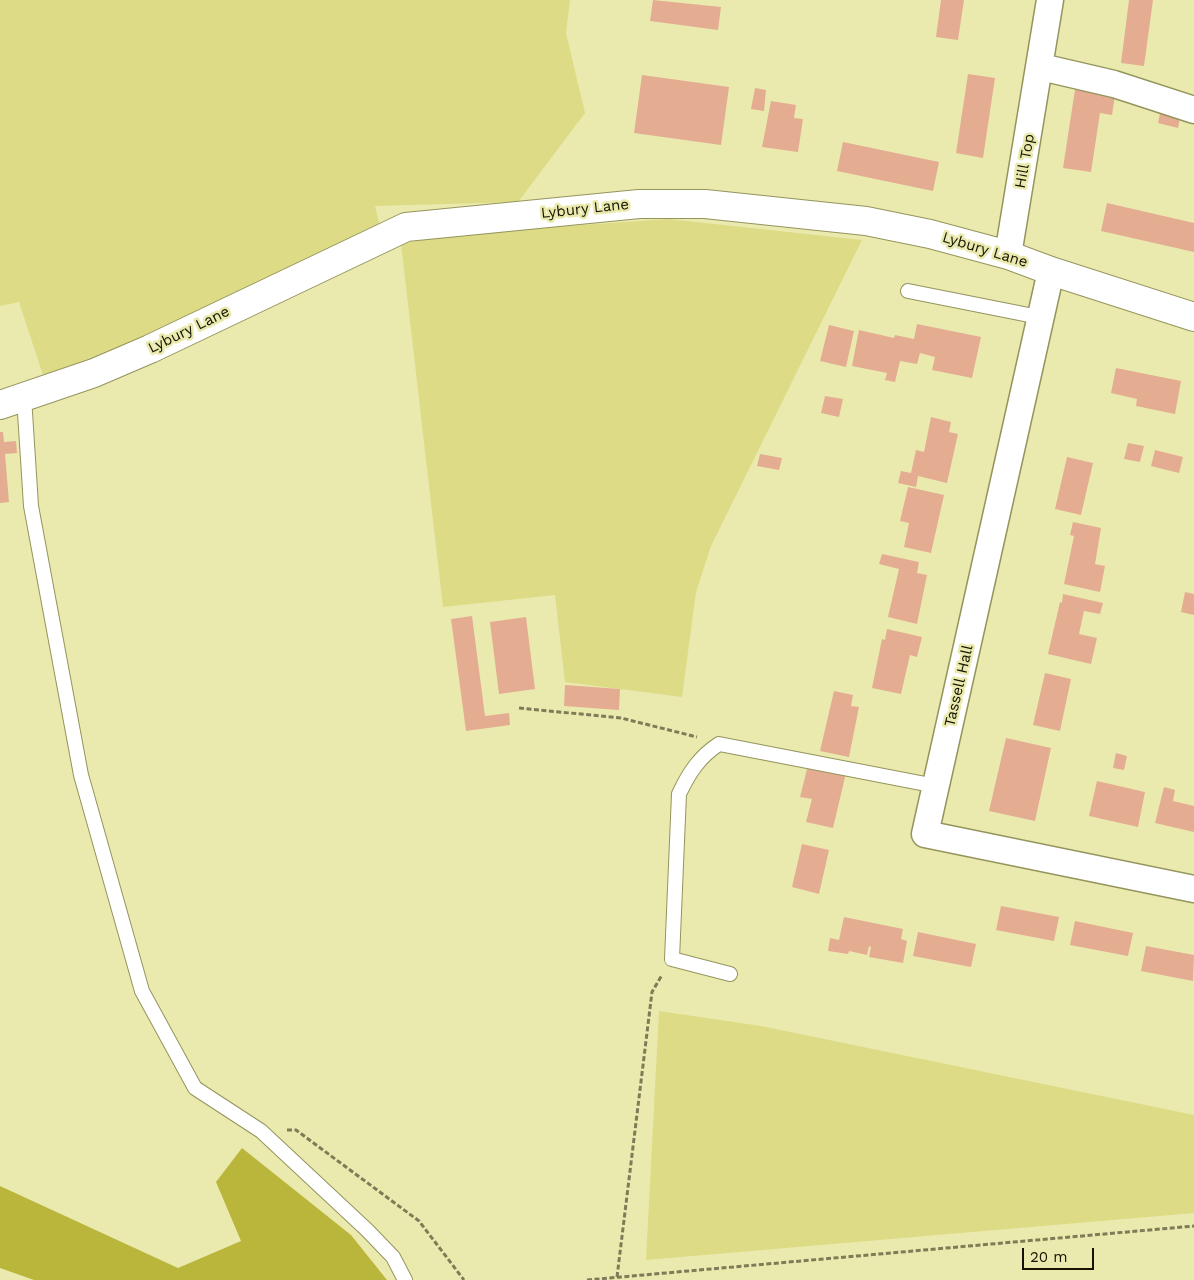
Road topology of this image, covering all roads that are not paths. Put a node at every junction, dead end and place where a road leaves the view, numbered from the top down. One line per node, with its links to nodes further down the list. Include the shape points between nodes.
1 (1050, 0): 2 (street, Hill Top)
2 (1041, 68): 3 (street, via 1114,84); 4 (street, Hill Top)
3 (1194, 110)
4 (1008, 255): 5 (street, Lybury Lane); 9 (street, Lybury Lane, via 866,221 705,204 639,204 406,227 150,349)
5 (1051, 271): 7 (street, Tassell Hall); 8 (street, Lybury Lane)
6 (908, 291): 7 (lane)
7 (1039, 317): 10 (street, Tassell Hall)
8 (1194, 317)
9 (12, 401): 13 (lane, via 82,775 142,991 195,1088 261,1131 367,1230 393,1257)
10 (936, 786): 11 (street, Tassell Hall, via 925,834); 12 (lane, via 719,744 699,760 679,794 672,959)
11 (1194, 889)
12 (730, 974)
13 (405, 1280)

